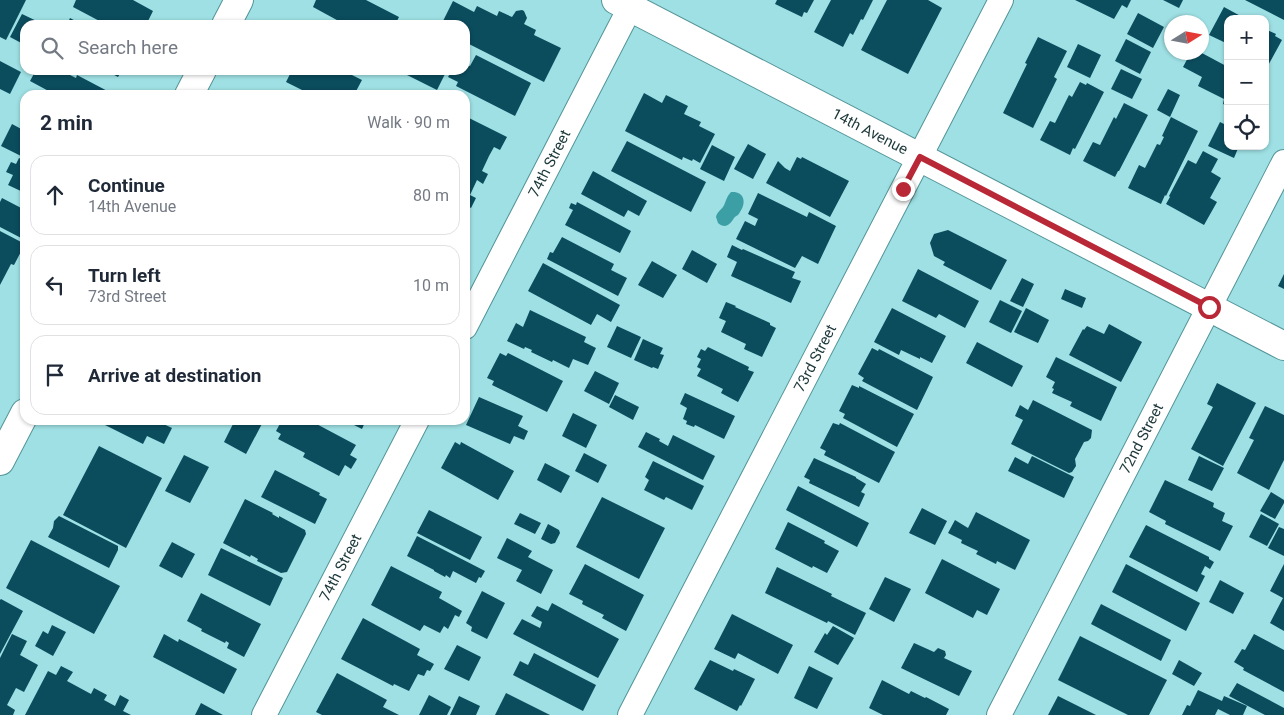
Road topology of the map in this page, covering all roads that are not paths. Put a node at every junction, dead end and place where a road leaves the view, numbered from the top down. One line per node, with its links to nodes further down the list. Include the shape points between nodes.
1 (239, 0): 4 (main road)
2 (1001, 0): 7 (street, 73rd Street)
3 (627, 2): 7 (main road, 14th Avenue); 10 (street, 74th Street)
4 (229, 20)
5 (200, 75): 6 (main road)
6 (192, 90)
7 (920, 157): 9 (main road, 14th Avenue); 16 (street, 73rd Street)
8 (1284, 162): 9 (street, 72nd Street)
9 (1209, 307): 11 (main road, 14th Avenue); 17 (street, 72nd Street)
10 (470, 317)
11 (1284, 346)
12 (20, 423): 14 (main road)
13 (414, 425): 15 (street, 74th Street)
14 (0, 461)
15 (264, 715)
16 (630, 715)
17 (999, 715)

